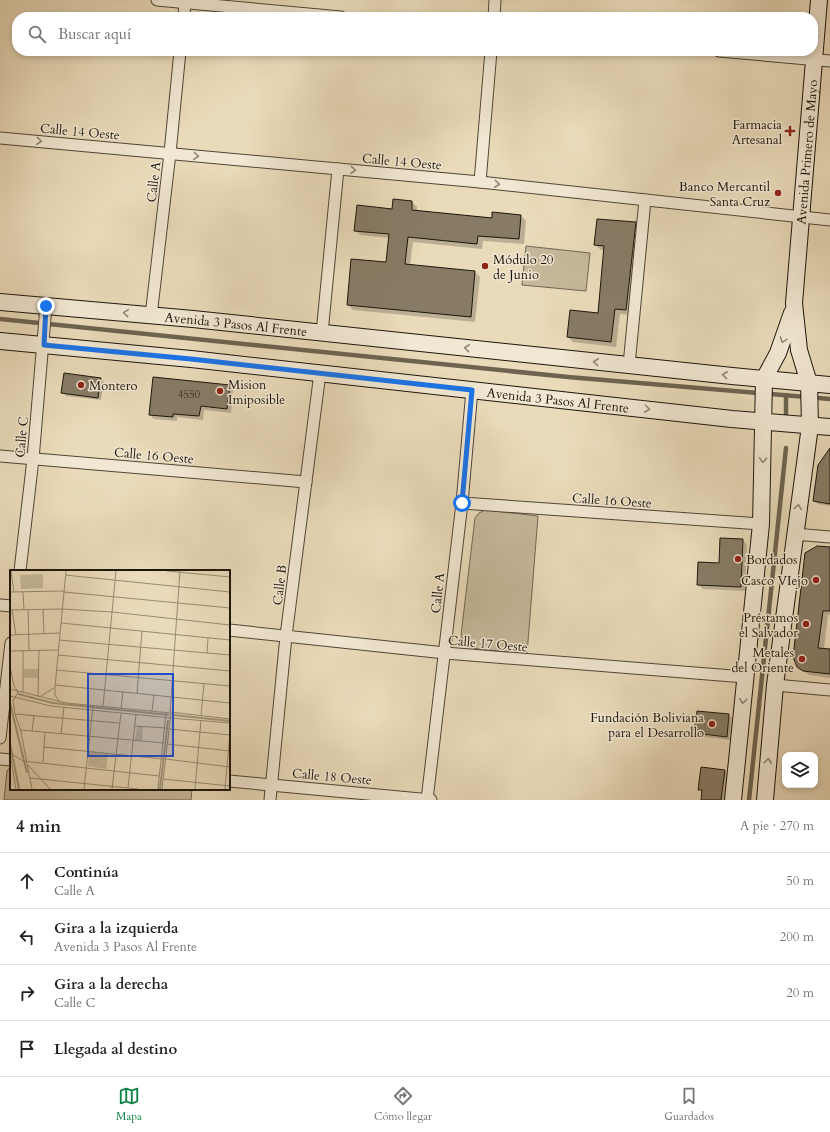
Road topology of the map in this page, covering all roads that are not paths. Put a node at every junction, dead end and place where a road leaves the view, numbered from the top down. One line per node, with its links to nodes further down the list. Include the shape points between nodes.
1 (157, 0): 4 (street)
2 (496, 0): 7 (street)
3 (819, 0): 8 (main road, Avenida Primero de Mayo)
4 (185, 1): 5 (street); 6 (street)
5 (184, 12)
6 (292, 12)
7 (495, 12)
8 (818, 12)
9 (180, 56): 16 (street, Calle A)
10 (491, 56): 18 (street)
11 (778, 56): 13 (street)
12 (814, 56): 13 (main road, Avenida Primero de Mayo)
13 (814, 59): 14 (street); 20 (main road, Avenida Primero de Mayo)
14 (830, 61)
15 (0, 138): 16 (street, Calle 14 Oeste, one-way to 16)
16 (170, 153): 17 (street, Calle 14 Oeste, one-way to 17); 25 (street, Calle A)
17 (338, 169): 18 (street, Calle 14 Oeste, one-way to 18); 26 (street)
18 (480, 182): 19 (street, Calle 14 Oeste, one-way to 19)
19 (645, 200): 20 (street, Calle 14 Oeste); 29 (street)
20 (801, 218): 21 (street, Calle 14 Oeste); 23 (main road, Avenida Primero de Mayo)
21 (830, 220)
22 (0, 302): 24 (main road, Avenida 3 Pasos Al Frente)
23 (794, 303): 31 (main road, Avenida Primero de Mayo, one-way to 31, via 778,353); 32 (main road, Avenida Primero de Mayo, via 799,350)
24 (46, 312): 25 (main road, Avenida 3 Pasos Al Frente, one-way to 24); 27 (street, Calle C)
25 (151, 316): 26 (main road, Avenida 3 Pasos Al Frente)
26 (322, 333): 29 (main road, Avenida 3 Pasos Al Frente, one-way to 26)
27 (44, 338): 28 (main road, Avenida 3 Pasos Al Frente); 30 (main road, Avenida 3 Pasos Al Frente, via 191,359); 39 (street, Calle C)
28 (0, 341)
29 (629, 365): 31 (main road, Avenida 3 Pasos Al Frente, one-way to 29)
30 (320, 373): 34 (main road, Avenida 3 Pasos Al Frente); 40 (street, Calle B)
31 (764, 382): 32 (main road, Avenida 3 Pasos Al Frente); 35 (main road)
32 (809, 385): 33 (main road, Avenida 3 Pasos Al Frente); 36 (main road, Avenida Primero de Mayo)
33 (830, 385)
34 (472, 390): 35 (main road, Avenida 3 Pasos Al Frente, one-way to 35); 41 (street, Calle A)
35 (764, 421): 36 (main road, Avenida 3 Pasos Al Frente); 42 (main road, one-way to 42)
36 (810, 426): 37 (main road, Avenida 3 Pasos Al Frente); 43 (main road, Avenida Primero de Mayo, one-way to 36)
37 (830, 427)
38 (0, 456): 39 (street, Calle 16 Oeste)
39 (33, 459): 40 (street, Calle 16 Oeste); 45 (street, Calle C)
40 (306, 482): 49 (street, Calle B)
41 (462, 503): 42 (street, Calle 16 Oeste); 51 (street, Calle A)
42 (761, 524): 52 (main road)
43 (794, 534): 44 (street); 53 (main road, Avenida Primero de Mayo)
44 (830, 537)
45 (20, 570)
46 (0, 605): 47 (street)
47 (10, 606)
48 (230, 630): 49 (street, Calle 17 Oeste)
49 (286, 636): 51 (street, Calle 17 Oeste); 59 (street, Calle B)
50 (10, 652): 55 (street)
51 (445, 654): 52 (street, Calle 17 Oeste); 61 (street, Calle A)
52 (745, 677): 63 (main road, one-way to 63)
53 (775, 685): 54 (street); 64 (main road, Avenida Primero de Mayo, one-way to 53)
54 (830, 690)
55 (0, 738)
56 (0, 759): 57 (street)
57 (10, 760)
58 (230, 781): 59 (street, Calle 18 Oeste)
59 (272, 785): 60 (street, Calle B); 61 (street, Calle 18 Oeste)
60 (270, 800)
61 (427, 800): 62 (street, Calle 18 Oeste)
62 (431, 800)
63 (733, 800)
64 (765, 800)

